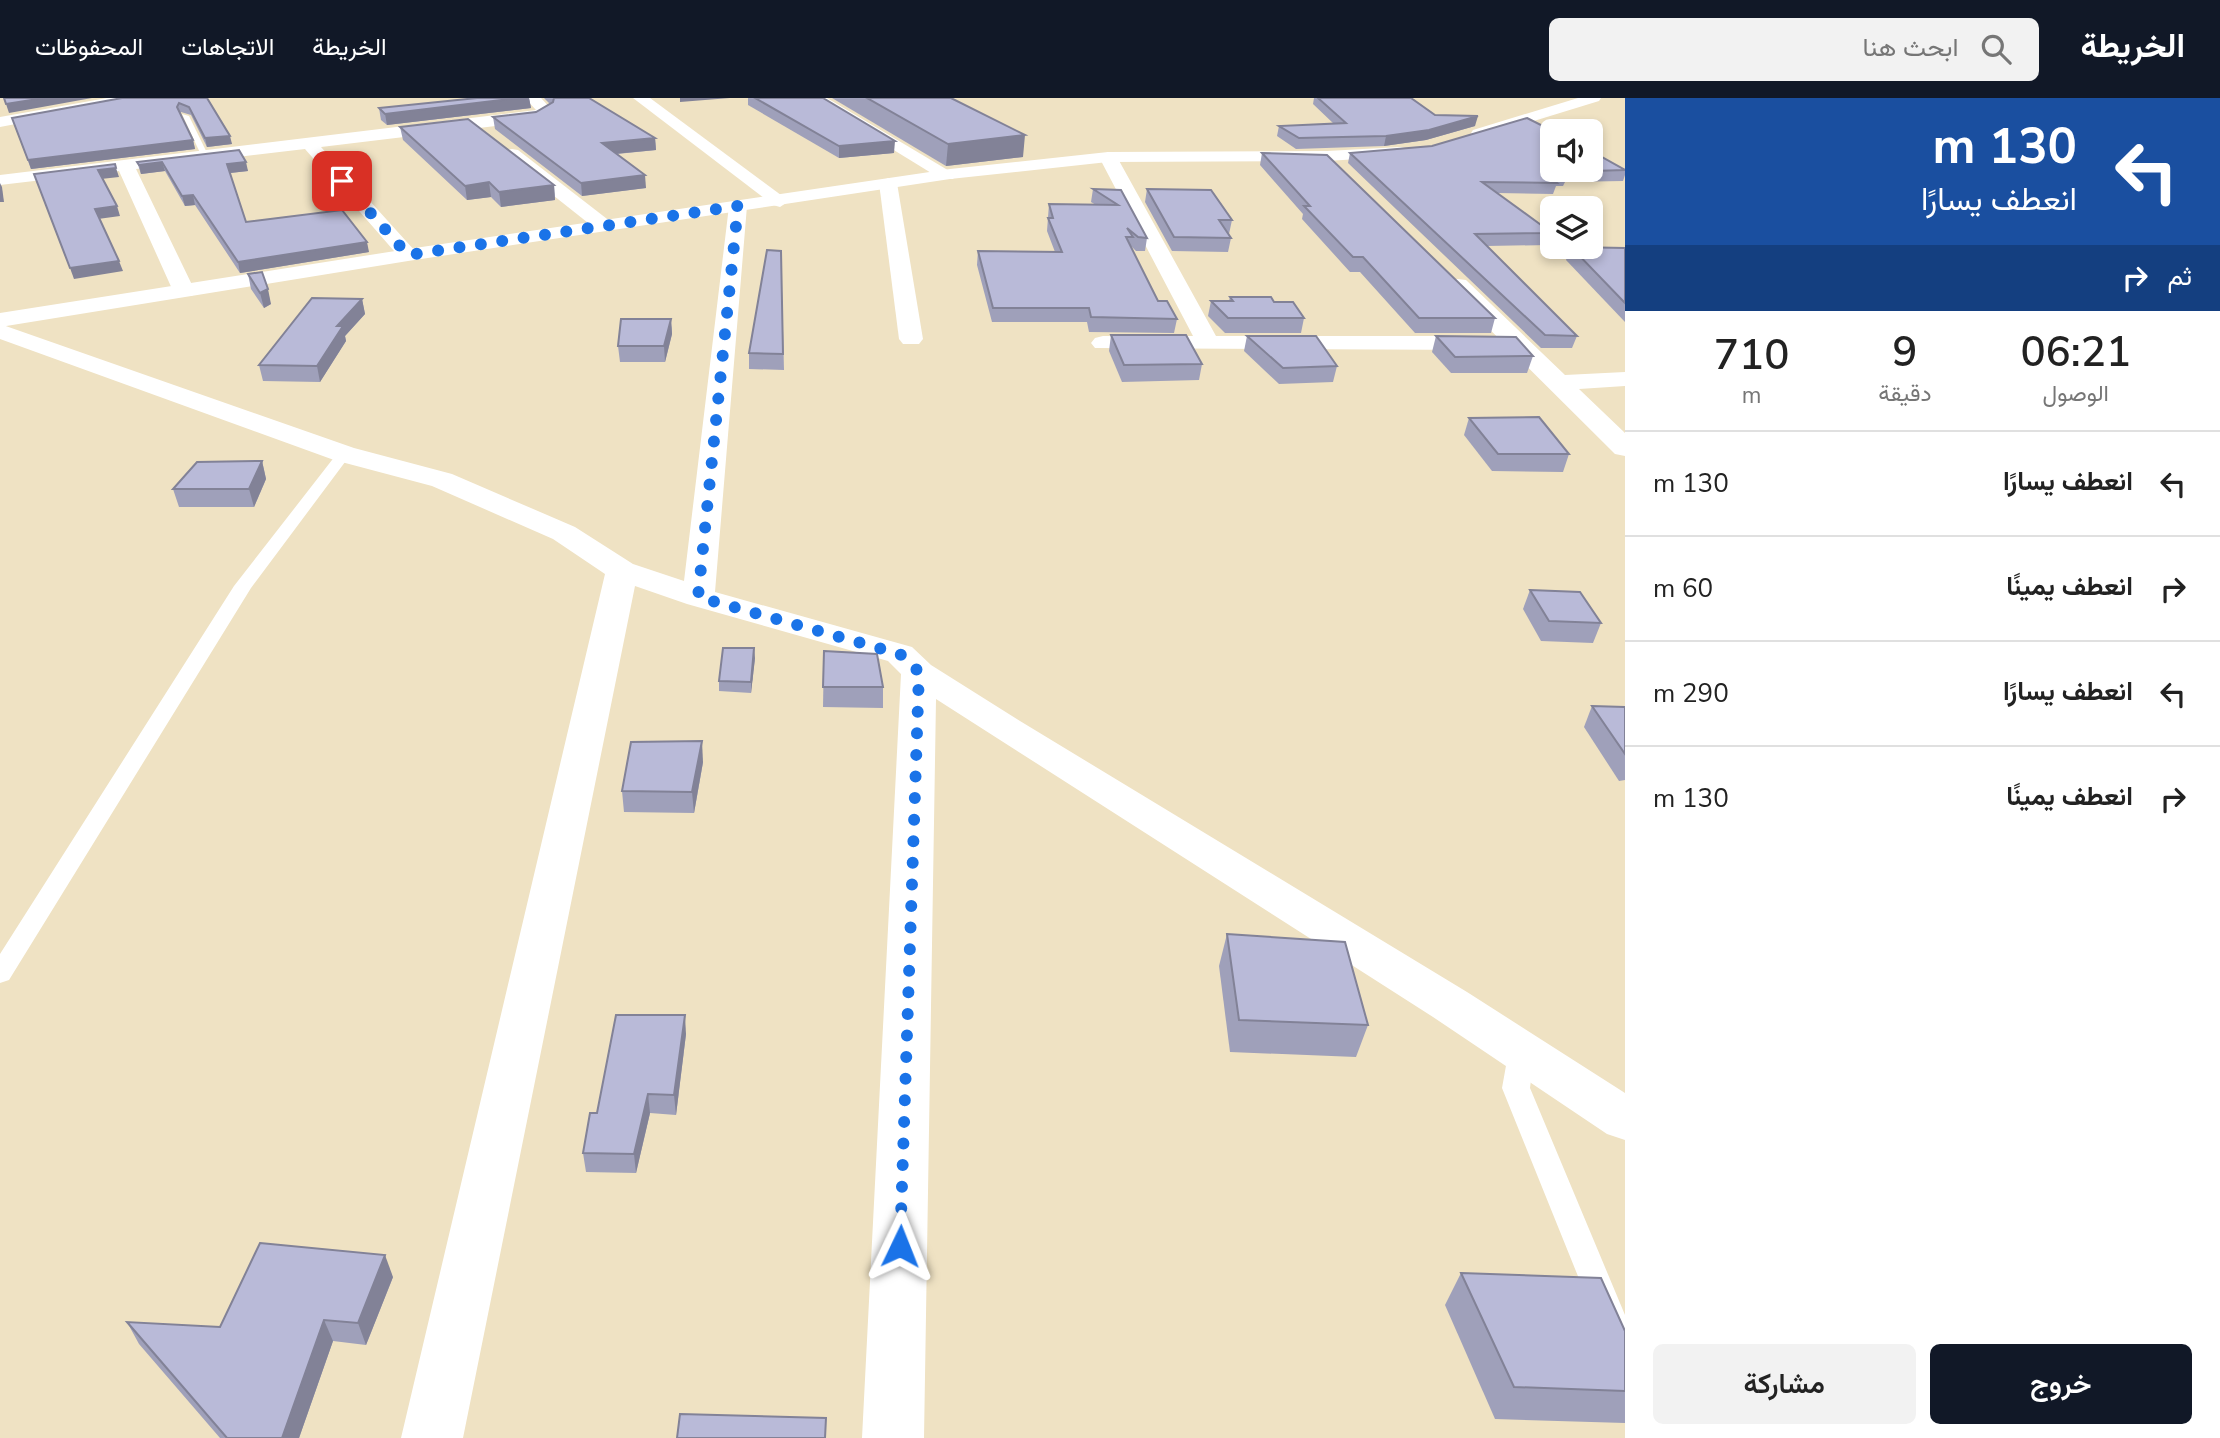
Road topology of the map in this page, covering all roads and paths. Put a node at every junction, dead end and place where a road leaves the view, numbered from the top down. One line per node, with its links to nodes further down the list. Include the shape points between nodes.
1 (132, 98): 7 (street)
2 (532, 98): 8 (street, via 545,111 537,116)
3 (640, 98): 20 (street)
4 (816, 98): 16 (street)
5 (1594, 98): 9 (street)
6 (185, 116): 12 (lane)
7 (0, 122)
8 (475, 124): 10 (street); 22 (street)
9 (1463, 138)
10 (310, 144): 12 (street); 23 (street)
11 (1418, 150): 13 (street)
12 (206, 155): 15 (street)
13 (1327, 156): 14 (street); 17 (street)
14 (1108, 157): 16 (street); 30 (street)
15 (125, 165): 18 (street); 25 (street)
16 (947, 175): 19 (street)
17 (1346, 175)
18 (0, 180)
19 (888, 183): 20 (street); 28 (street)
20 (780, 201): 21 (street)
21 (738, 206): 22 (street); 37 (street)
22 (604, 226): 23 (street)
23 (408, 255): 25 (street)
24 (1442, 268): 31 (street)
25 (184, 291): 26 (street)
26 (0, 320)
27 (0, 331): 35 (street)
28 (911, 339)
29 (1103, 343): 30 (street)
30 (1208, 343): 31 (street)
31 (1518, 343): 33 (street)
32 (1625, 380): 33 (street)
33 (1560, 383): 34 (street)
34 (1625, 448)
35 (344, 454): 36 (street, via 442,480 564,533); 39 (lane, via 243,586)
36 (622, 571): 37 (street); 43 (street)
37 (698, 597): 38 (street, via 900,654)
38 (919, 672): 40 (street); 44 (street)
39 (0, 974)
40 (1522, 1049): 41 (street); 42 (lane, via 1516,1088)
41 (1625, 1119)
42 (1625, 1353)
43 (432, 1438)
44 (893, 1438)

